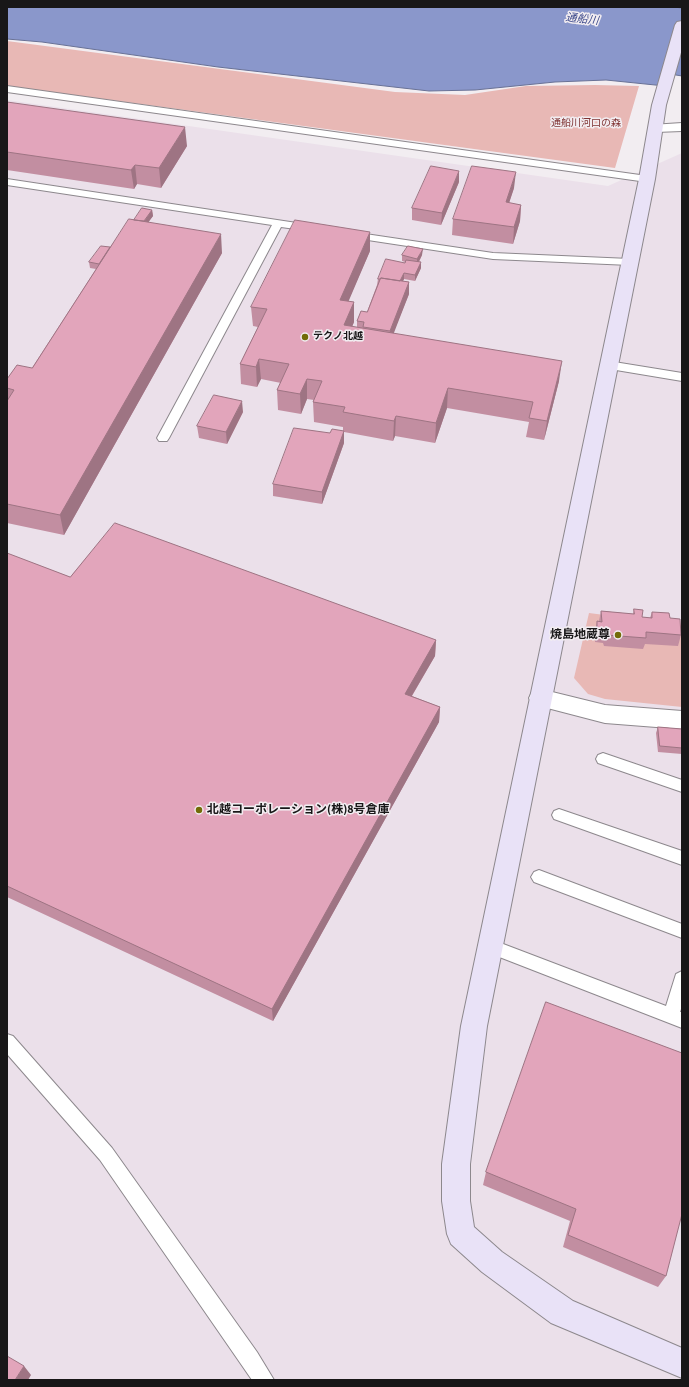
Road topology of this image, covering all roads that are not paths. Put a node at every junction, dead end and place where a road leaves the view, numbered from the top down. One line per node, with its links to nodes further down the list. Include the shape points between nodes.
1 (682, 25): 4 (street)
2 (7, 89): 5 (lane)
3 (682, 127): 4 (street)
4 (656, 128): 5 (street)
5 (647, 179): 10 (street)
6 (7, 182): 7 (lane)
7 (278, 223): 8 (lane); 13 (lane)
8 (324, 230)
9 (339, 233): 10 (lane, via 493,256)
10 (630, 262): 11 (street)
11 (608, 365): 12 (lane); 14 (street)
12 (682, 376)
13 (163, 438)
14 (540, 698): 15 (street, via 605,714); 22 (street)
15 (682, 720)
16 (603, 758): 17 (lane)
17 (682, 786)
18 (559, 815): 19 (lane)
19 (682, 858)
20 (539, 877): 21 (lane)
21 (682, 931)
22 (490, 946): 24 (lane); 26 (street, via 474,1026 456,1164 456,1201 461,1234 492,1262 562,1312)
23 (682, 979): 24 (lane)
24 (676, 1018)
25 (7, 1042): 27 (lane, via 106,1154)
26 (682, 1363)
27 (264, 1380)

